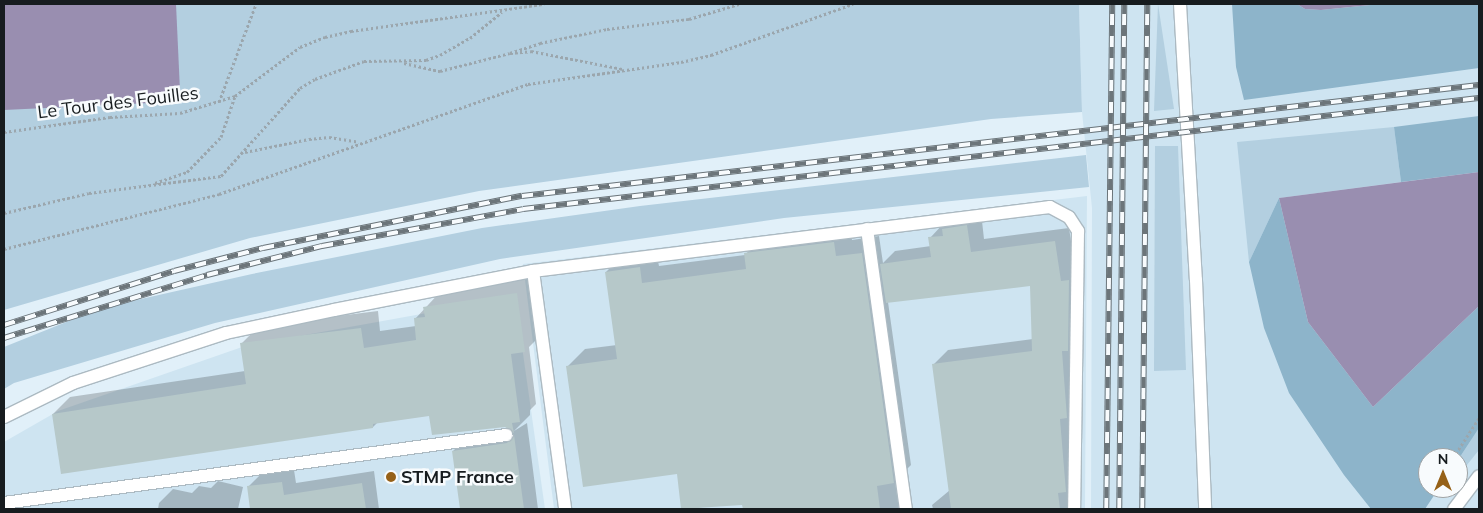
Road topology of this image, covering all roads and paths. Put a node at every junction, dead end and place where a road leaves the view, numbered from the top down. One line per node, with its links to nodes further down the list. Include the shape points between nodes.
1 (256, 4): 11 (path)
2 (544, 4): 6 (path, Le Tour des Fouilles)
3 (739, 4): 7 (path, via 688,19 590,32)
4 (853, 4): 9 (path, via 711,55)
5 (1180, 4): 29 (lane)
6 (502, 12): 8 (path, via 470,38 440,55 426,60); 10 (path, Le Tour des Fouilles, via 325,37 300,47)
7 (510, 53): 8 (path, via 440,71); 9 (path, via 551,53)
8 (396, 62): 14 (path, via 364,61 300,88)
9 (625, 70): 13 (path, via 528,84)
10 (235, 96): 11 (path, Le Tour des Fouilles); 15 (path, via 221,137 187,172)
11 (219, 102): 12 (path, Le Tour des Fouilles, via 180,113 110,118)
12 (4, 132)
13 (361, 142): 14 (path, via 323,138); 18 (path, via 219,194)
14 (244, 152): 15 (path, via 221,176)
15 (152, 185): 16 (path, via 89,193)
16 (4, 214)
17 (867, 229): 19 (lane); 27 (lane); 28 (lane, via 1050,207 1069,217 1078,231)
18 (4, 249)
19 (533, 270): 20 (lane, via 226,334 73,383); 26 (lane)
20 (4, 418)
21 (1479, 418): 23 (path)
22 (506, 436): 25 (lane)
23 (1460, 448)
24 (1479, 476): 30 (lane)
25 (4, 503)
26 (565, 509)
27 (906, 509)
28 (1074, 509)
29 (1205, 509)
30 (1454, 509)

